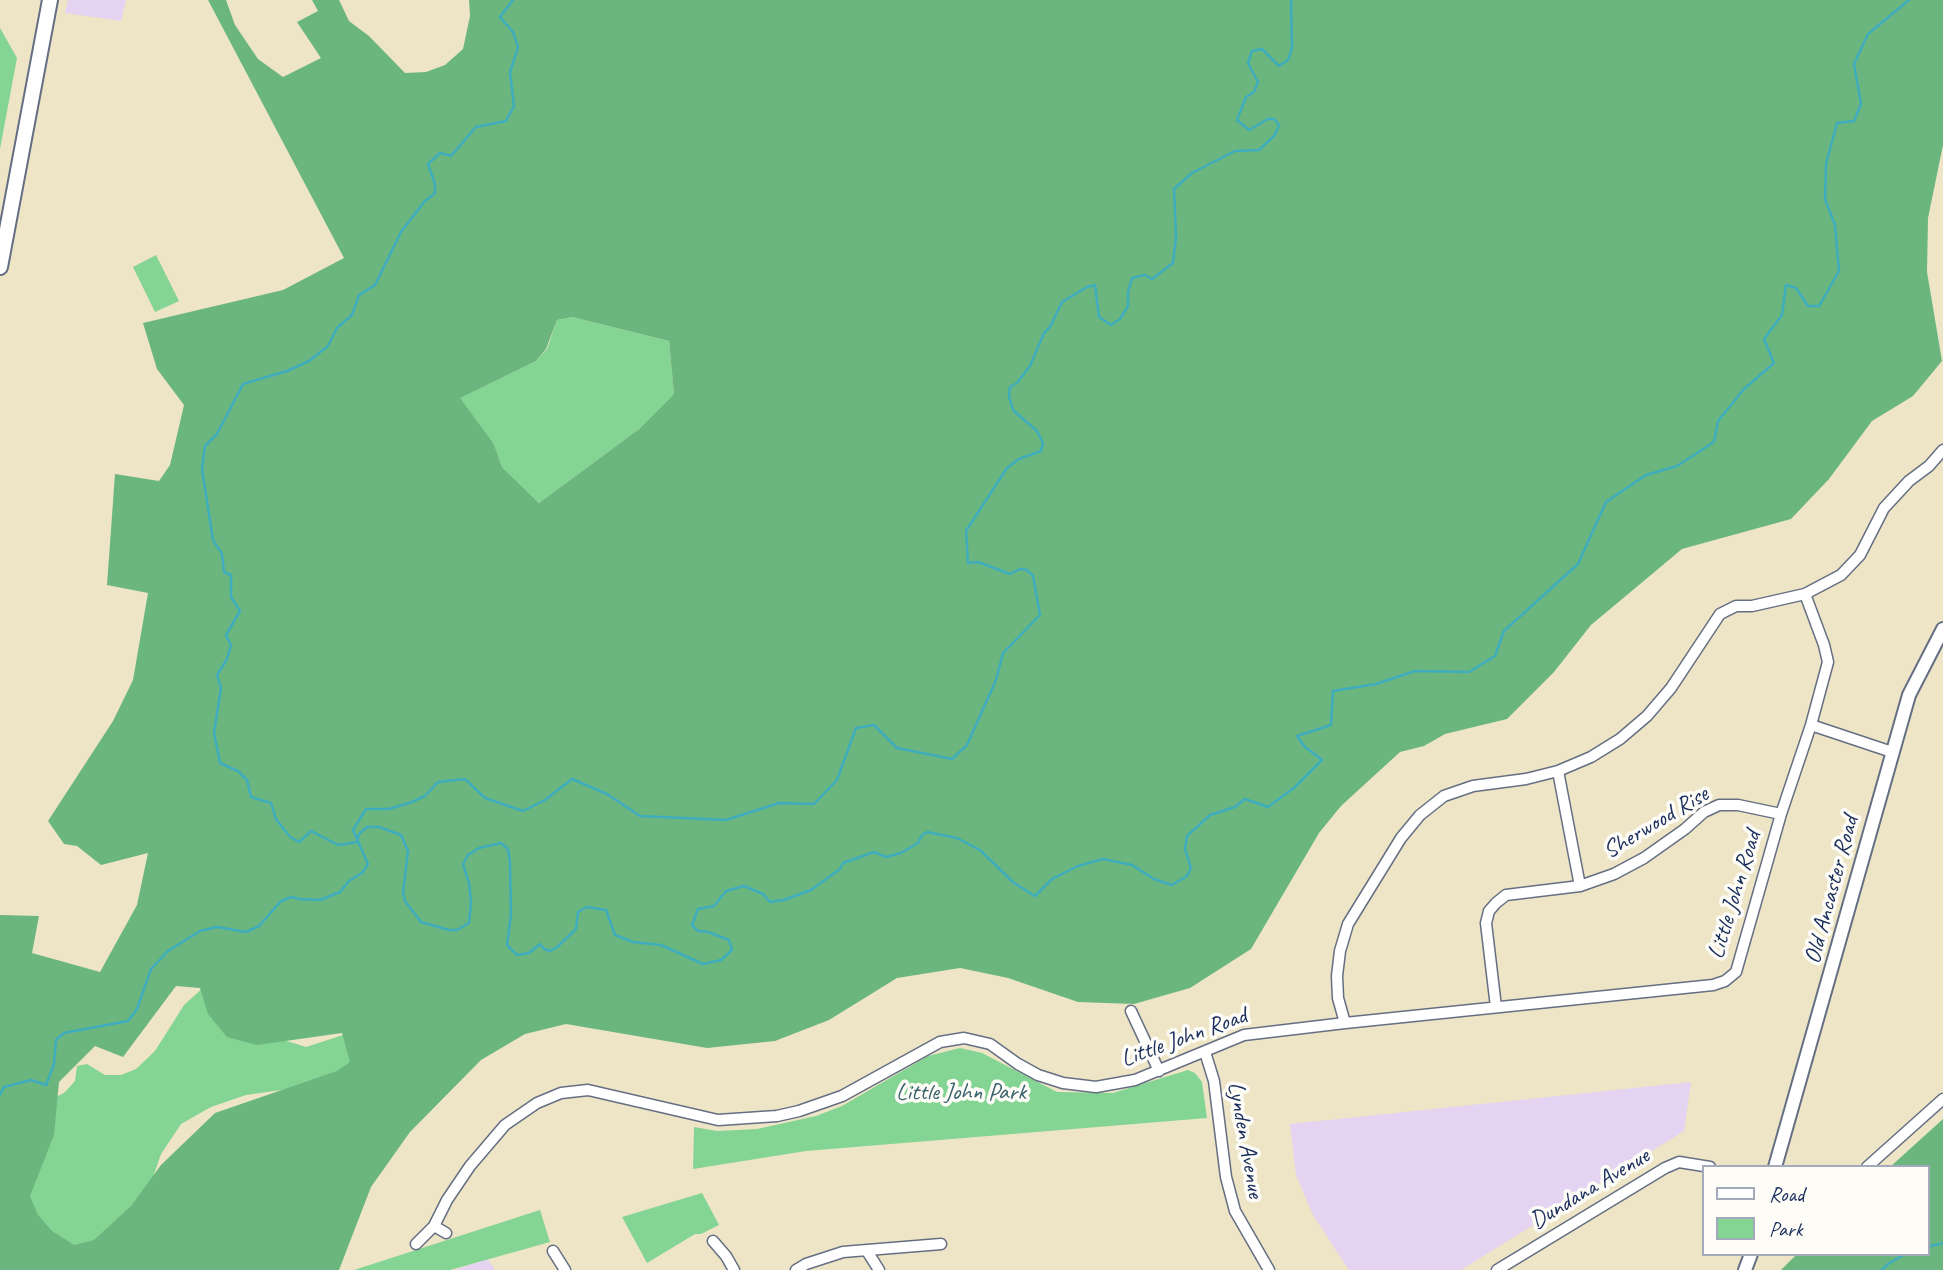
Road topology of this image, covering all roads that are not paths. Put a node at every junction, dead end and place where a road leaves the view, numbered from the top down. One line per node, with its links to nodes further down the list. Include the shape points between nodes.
1 (50, 0): 2 (main road)
2 (0, 267)
3 (1943, 450): 4 (street, via 1884,508 1860,555 1840,575)
4 (1805, 594): 6 (street, Little John Road, via 1828,663); 8 (street, via 1736,606 1720,614 1647,716 1601,751)
5 (1943, 629): 7 (street, Old Ancaster Road, via 1909,695)
6 (1811, 725): 7 (street); 9 (street, Little John Road)
7 (1892, 752): 17 (street, Old Ancaster Road)
8 (1558, 771): 10 (street); 13 (street, via 1473,786 1444,796 1420,815 1348,924 1337,976)
9 (1781, 814): 10 (street, Sherwood Rise, via 1719,805 1644,858); 11 (street, Little John Road, via 1736,972 1725,981)
10 (1580, 886): 11 (street, Sherwood Rise, via 1506,895 1489,911 1486,923)
11 (1496, 1007): 13 (street, Little John Road)
12 (1131, 1012): 15 (street)
13 (1345, 1023): 14 (street, Little John Road, via 1244,1035)
14 (1205, 1052): 15 (street, Little John Road); 31 (street, Lynden Avenue, via 1213,1072 1226,1177 1235,1210)
15 (1159, 1071): 20 (street, Little John Road, via 1114,1085 1077,1086 1038,1075 990,1044 964,1038 940,1042 842,1096 777,1116 718,1120 587,1090 561,1093 505,1125 470,1166)
16 (1943, 1099): 18 (street)
17 (1776, 1165)
18 (1869, 1165)
19 (1702, 1166): 32 (street, Dundana Avenue, via 1679,1162 1665,1168)
20 (434, 1226): 21 (street); 23 (street, Little John Road)
21 (446, 1233)
22 (713, 1241): 28 (street)
23 (416, 1244)
24 (940, 1244): 26 (street)
25 (553, 1251): 27 (street)
26 (867, 1251): 29 (street, via 843,1252); 30 (street)
27 (565, 1270)
28 (734, 1270)
29 (796, 1270)
30 (878, 1270)
31 (1269, 1270)
32 (1497, 1270)

